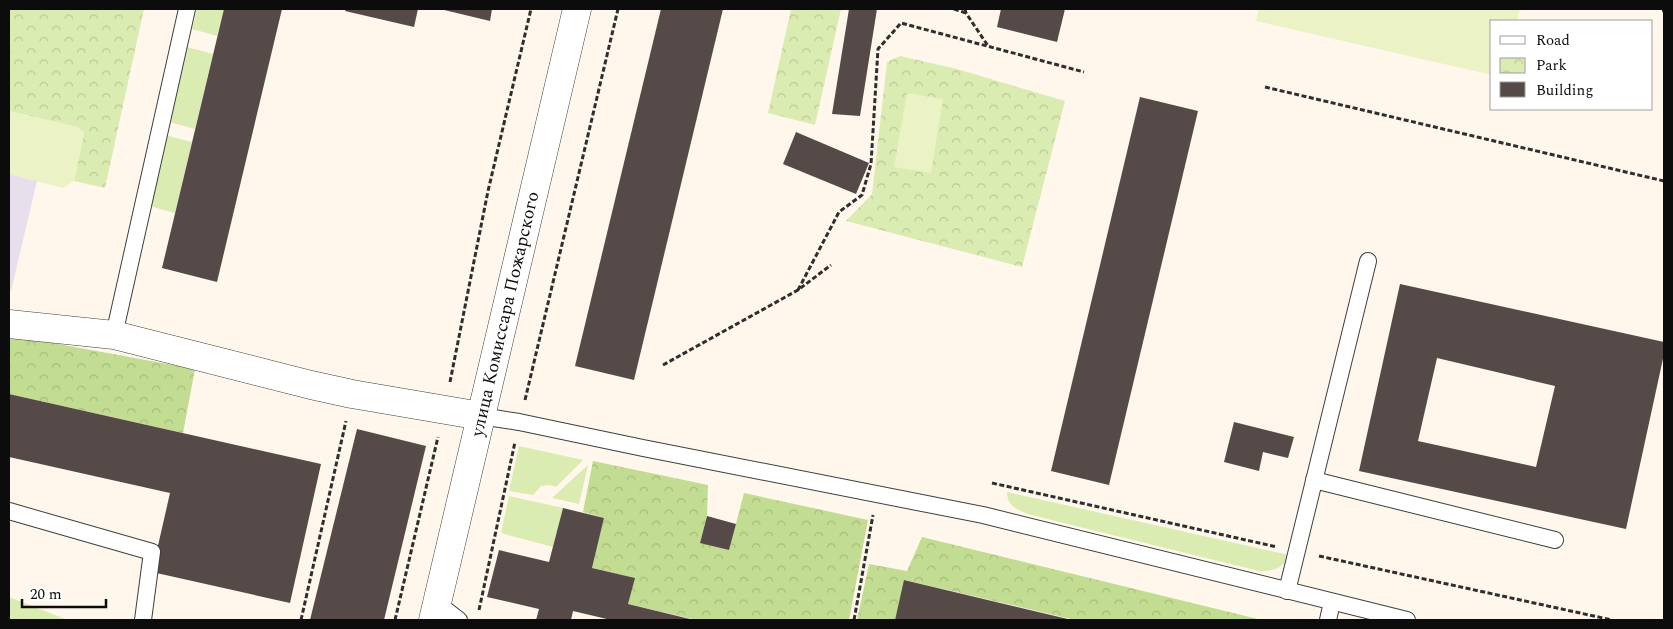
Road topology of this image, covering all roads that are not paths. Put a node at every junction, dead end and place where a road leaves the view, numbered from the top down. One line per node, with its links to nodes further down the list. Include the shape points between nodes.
1 (187, 9): 5 (lane)
2 (577, 9): 6 (street, улица Комиссара Пожарского)
3 (1368, 260): 7 (lane)
4 (9, 324): 5 (street)
5 (114, 335): 6 (street, via 352,394)
6 (481, 416): 10 (lane, via 983,516); 12 (street, улица Комиссара Пожарского)
7 (1314, 480): 9 (lane); 10 (lane)
8 (9, 511): 13 (lane, via 152,552)
9 (1555, 540)
10 (1287, 591): 11 (lane)
11 (1332, 602): 15 (lane); 16 (lane)
12 (435, 612): 14 (lane)
13 (143, 620)
14 (459, 620)
15 (1328, 620)
16 (1407, 620)

